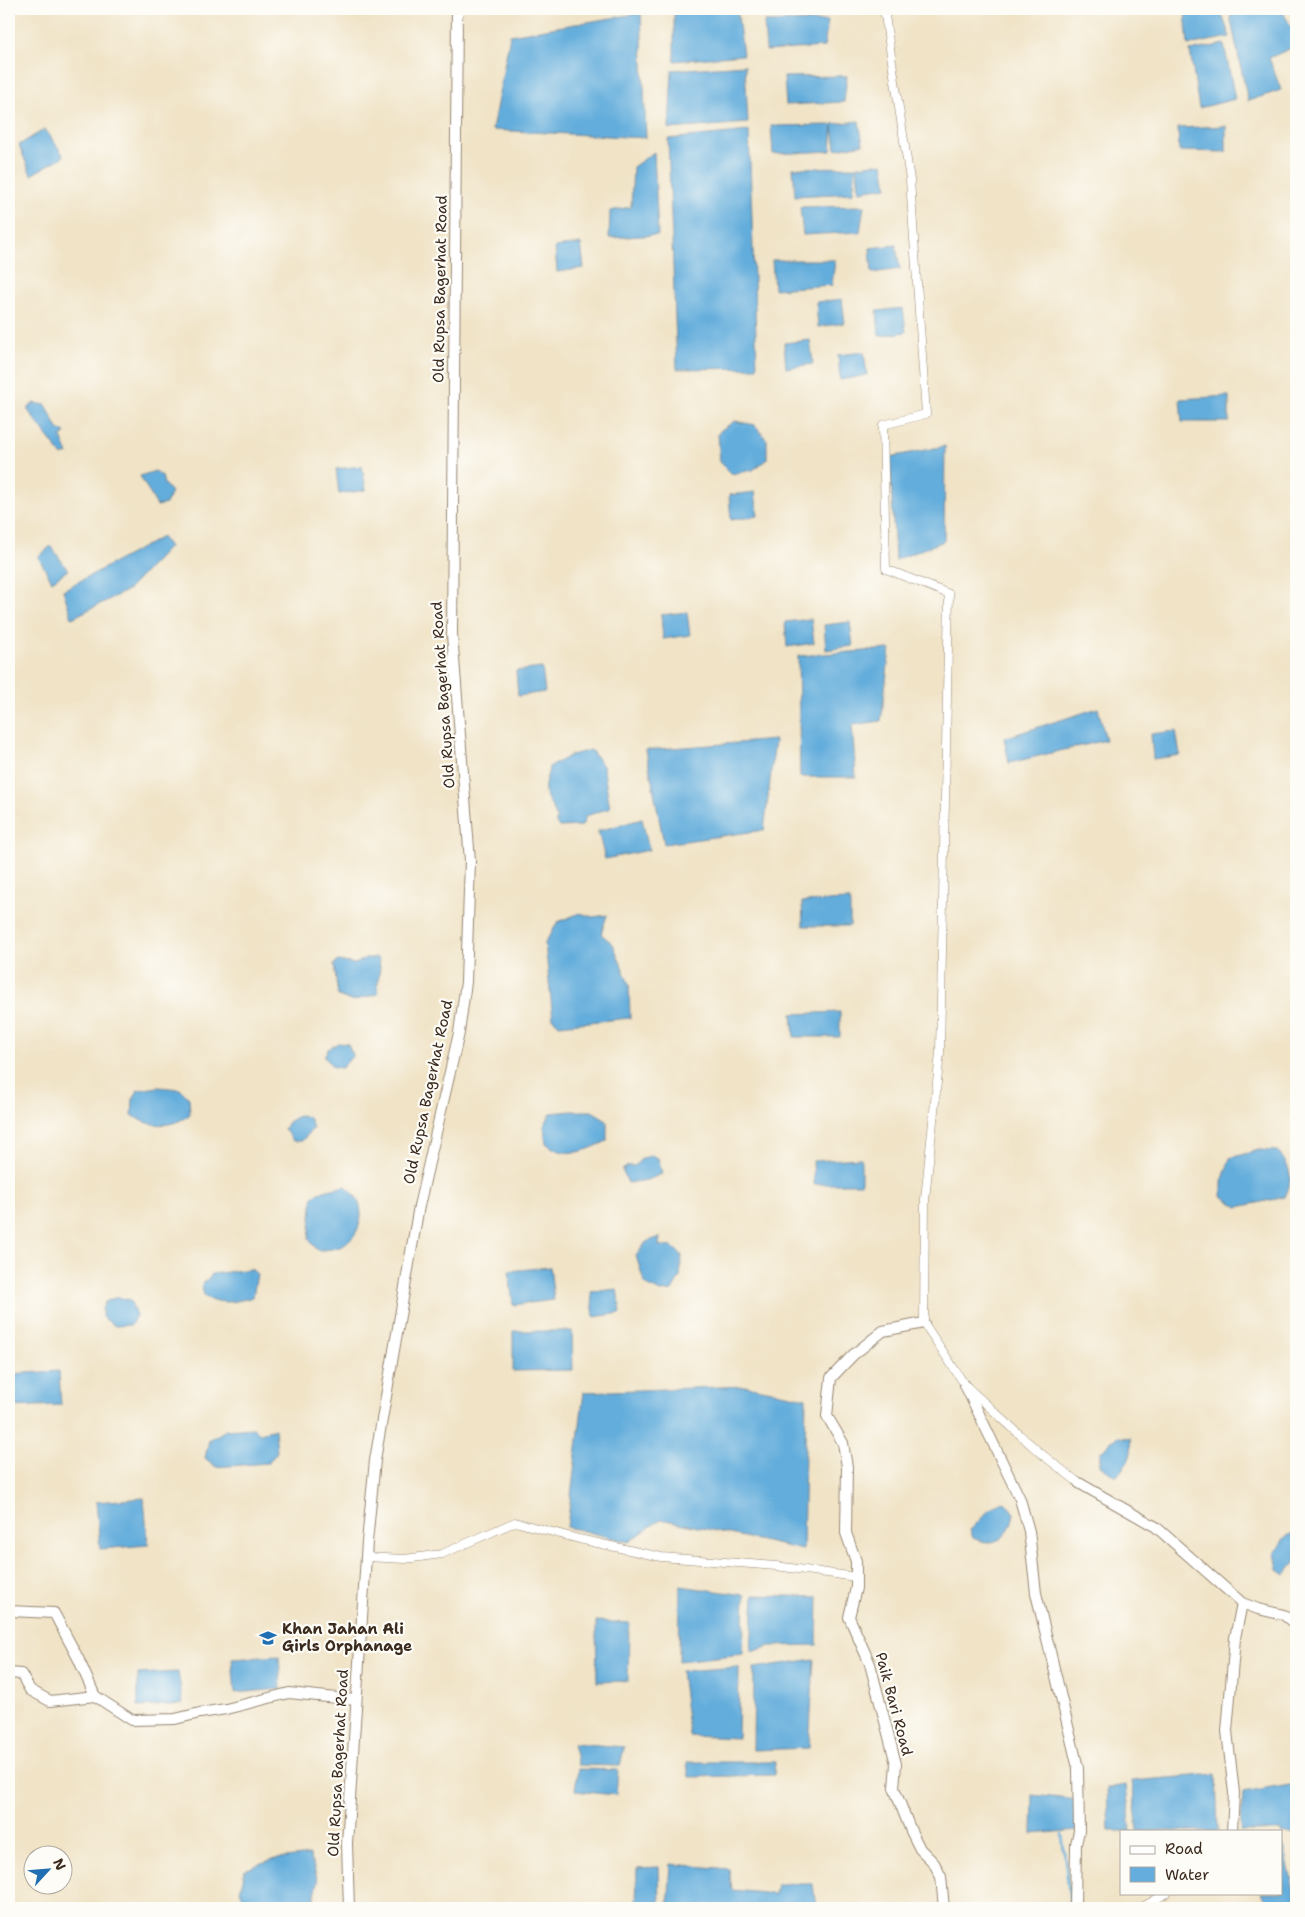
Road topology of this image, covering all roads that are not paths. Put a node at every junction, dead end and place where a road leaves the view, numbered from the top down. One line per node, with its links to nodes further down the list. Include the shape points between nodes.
1 (457, 9): 6 (street, Old Rupsa Bagerhat Road, via 452,634 470,861 466,972 459,1033 419,1206 375,1460)
2 (884, 9): 3 (street, via 910,180 926,414 883,425 886,569 949,594 940,1053 925,1199)
3 (924, 1323): 4 (street); 7 (street, Paik Bari Road, via 883,1331 831,1378 827,1416 843,1443 847,1467 846,1534 856,1561)
4 (965, 1385): 5 (street, via 1039,1452); 18 (street, via 1020,1499 1029,1531 1036,1593 1078,1768)
5 (1079, 1483): 8 (street, via 1156,1527)
6 (366, 1557): 7 (street, via 405,1559 442,1554 514,1522 661,1557 776,1566); 13 (street, Old Rupsa Bagerhat Road)
7 (856, 1577): 17 (street, Paik Bari Road, via 849,1617 870,1664 896,1764 894,1788 920,1849 934,1863 941,1877)
8 (1245, 1604): 10 (street, via 1284,1615); 14 (street, via 1235,1638 1227,1731 1234,1793)
9 (9, 1611): 12 (street, via 54,1613)
10 (1296, 1626)
11 (9, 1673): 12 (street, via 21,1674 30,1690 50,1700)
12 (95, 1696): 13 (street, via 132,1720 175,1719 289,1693)
13 (356, 1700): 16 (street, Old Rupsa Bagerhat Road, via 347,1844)
14 (1232, 1830)
15 (1165, 1894): 19 (street)
16 (350, 1908)
17 (944, 1908)
18 (1075, 1908)
19 (1140, 1908)

